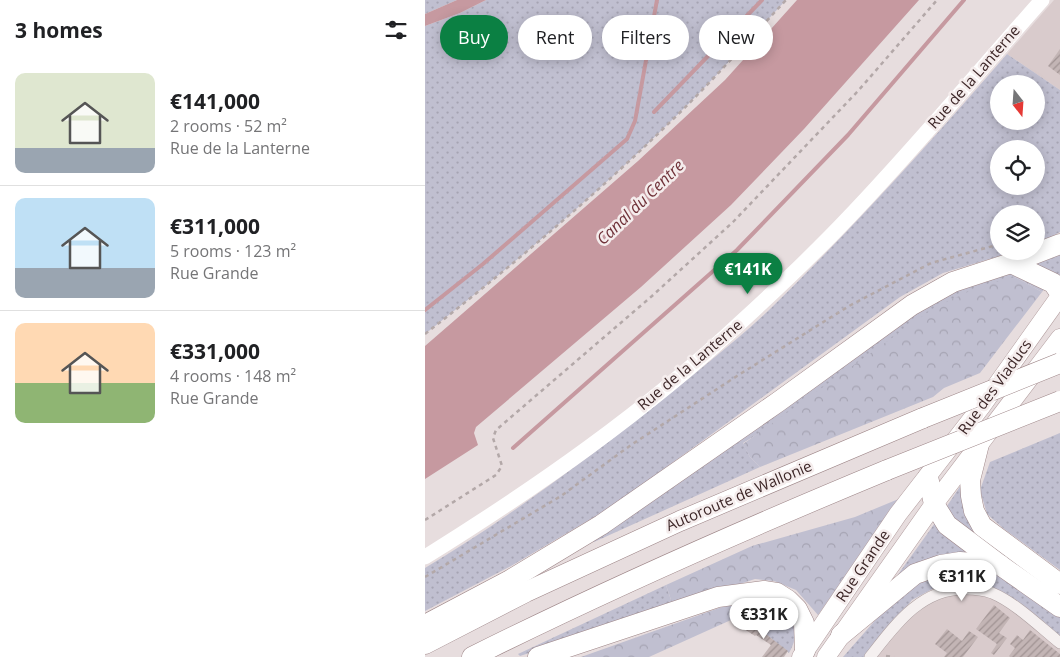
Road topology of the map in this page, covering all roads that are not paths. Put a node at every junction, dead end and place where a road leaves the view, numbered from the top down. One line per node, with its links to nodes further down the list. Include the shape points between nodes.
1 (1042, 0): 11 (main road, Rue de la Lanterne, via 849,217 740,324 604,436 499,512)
2 (1060, 244): 3 (highway)
3 (1011, 263): 4 (highway, via 1053,283); 15 (highway, via 953,282 912,305 601,525 510,580)
4 (1060, 295): 9 (main road, Rue des Viaducs)
5 (1060, 338): 8 (main road, Rue des Viaducs)
6 (1060, 363): 18 (highway, Autoroute de Wallonie, bridge, via 680,521 526,592)
7 (1060, 401): 20 (highway, bridge, via 691,553)
8 (979, 444): 10 (main road, Rue des Viaducs); 13 (highway, via 970,480 971,496 982,526)
9 (928, 477): 10 (highway); 19 (main road, Rue Grande, via 898,514)
10 (934, 504): 12 (highway, via 947,525); 16 (main road, Rue Grande)
11 (425, 557)
12 (1000, 565): 14 (highway); 16 (highway, via 960,562 915,574)
13 (1060, 584)
14 (1060, 607)
15 (425, 625)
16 (841, 634): 22 (main road, Rue Grande)
17 (1060, 643): 23 (street, via 1011,604 991,593 958,589 925,598 913,607)
18 (425, 644)
19 (803, 654): 21 (highway, via 804,623 797,609 777,593 764,591 718,597)
20 (472, 657)
21 (538, 657)
22 (826, 657)
23 (870, 657)

